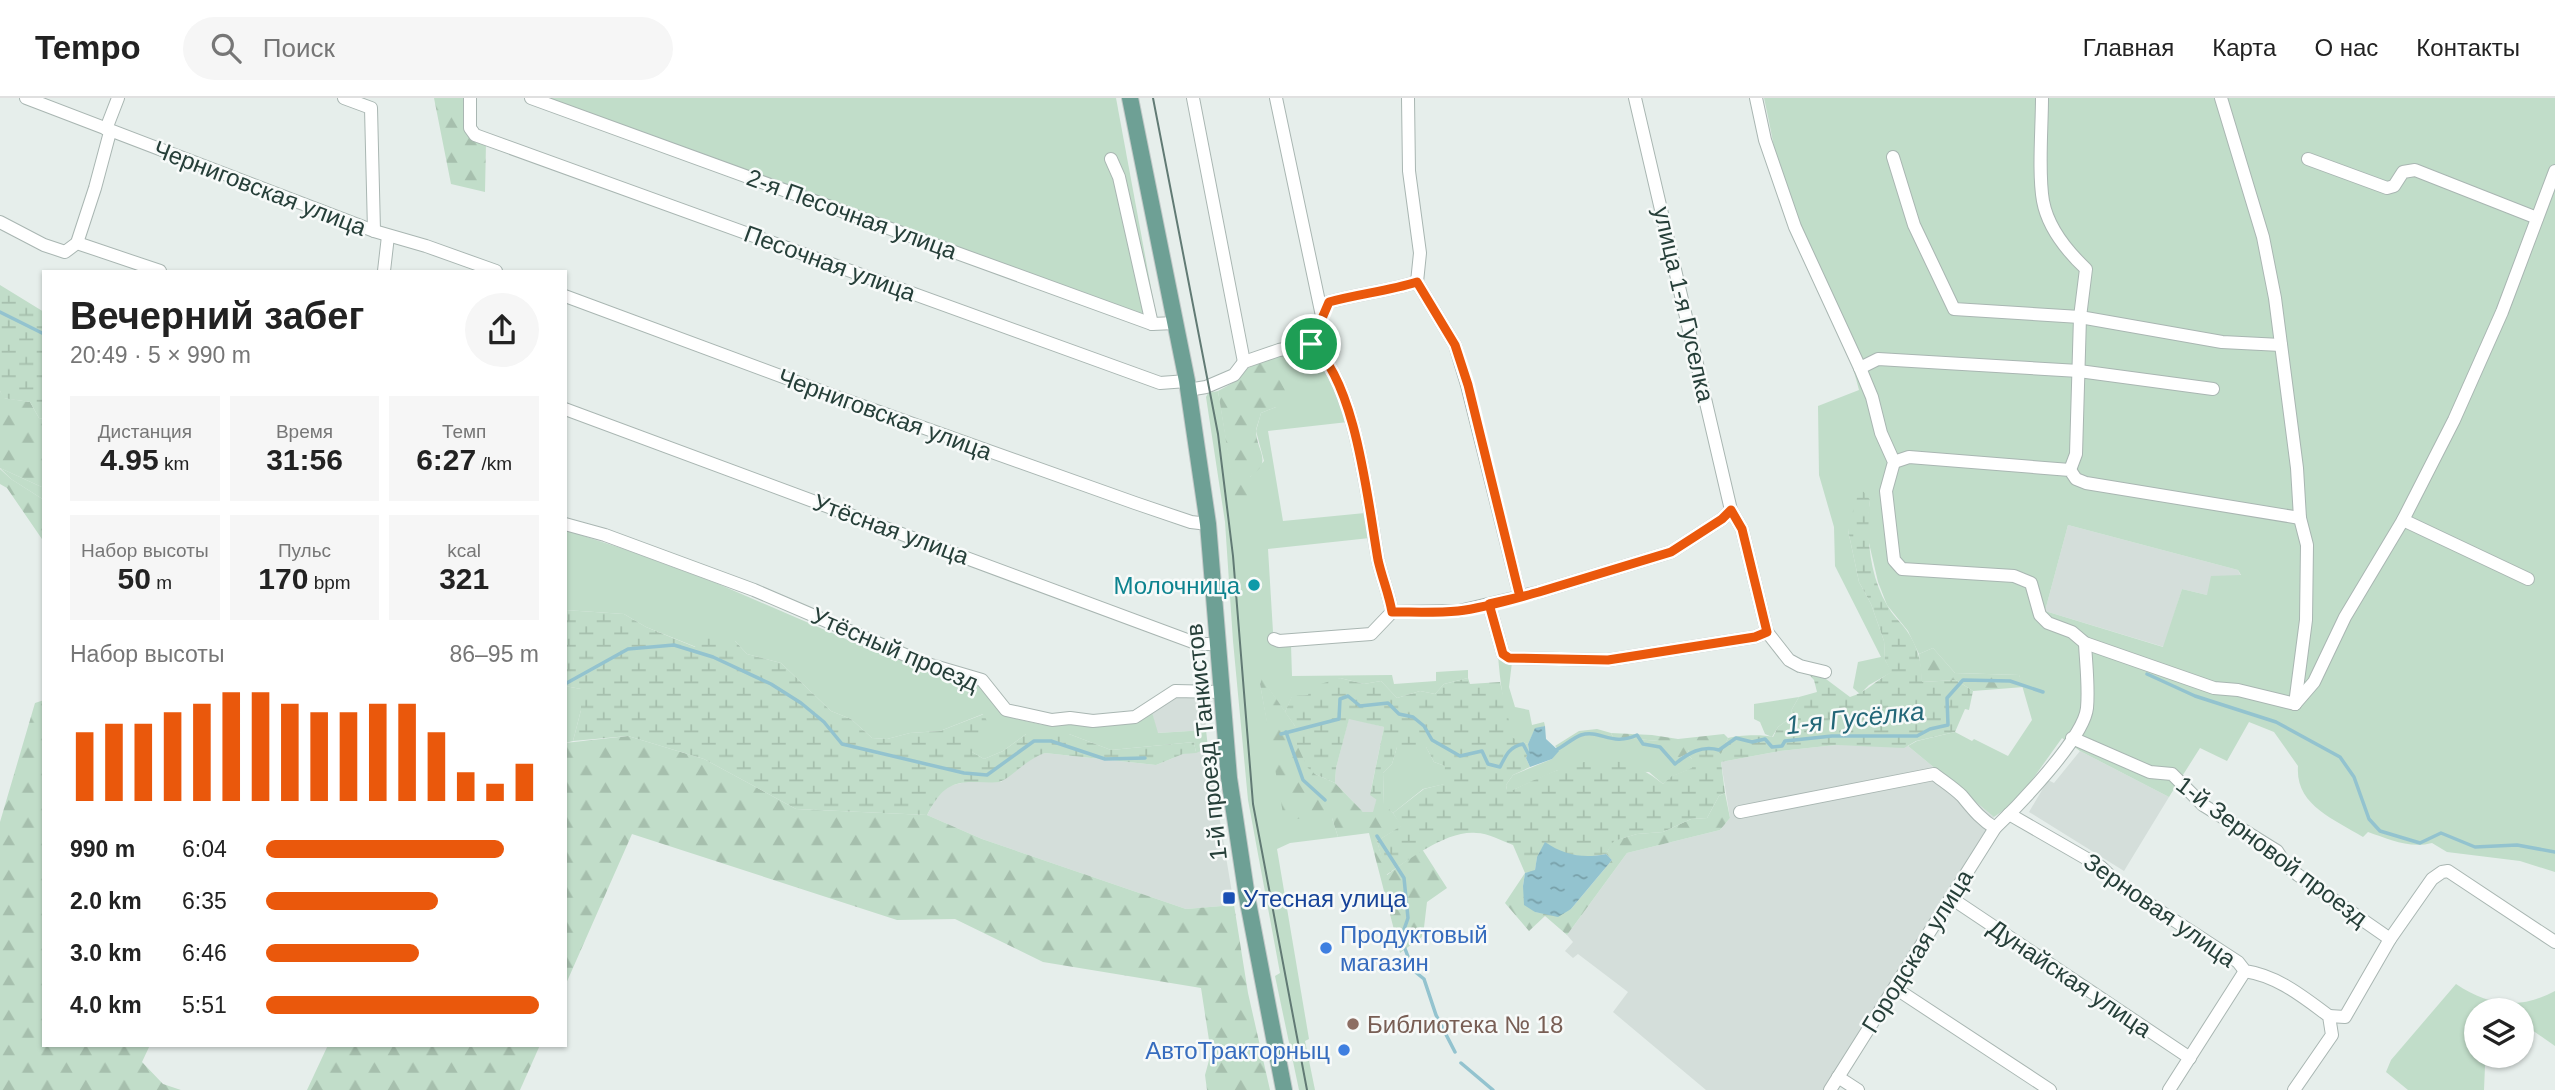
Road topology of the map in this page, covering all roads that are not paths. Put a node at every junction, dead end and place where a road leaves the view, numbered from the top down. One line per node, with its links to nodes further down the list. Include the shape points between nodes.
1 (26, 98): 14 (street, Черниговская улица)
2 (118, 98): 14 (street)
3 (344, 98): 21 (street, via 371,108)
4 (470, 98): 38 (street, Песочная улица, via 470,128 475,135 1160,383)
5 (531, 98): 32 (street, 2-я Песочная улица)
6 (1130, 98): 31 (main road, 1-й проезд Танкистов)
7 (1193, 98): 35 (street)
8 (1276, 98): 29 (street)
9 (1408, 98): 27 (street, via 1409,170 1420,253)
10 (1635, 98): 43 (street, улица 1-я Гуселка)
11 (1756, 98): 36 (street, via 1765,140 1795,227)
12 (2042, 98): 30 (street, via 2043,201 2068,252 2086,269)
13 (2221, 98): 34 (street, via 2263,237)
14 (108, 130): 21 (street, Черниговская улица); 23 (street, via 96,188)
15 (1893, 157): 30 (street, via 1914,225 1954,309)
16 (1111, 159): 32 (street)
17 (2308, 159): 19 (street, via 2387,188 2394,186 2403,172 2415,170)
18 (2555, 171): 19 (street)
19 (2537, 218): 45 (street, via 2491,338)
20 (0, 222): 23 (street, via 65,252)
21 (374, 231): 22 (street, Черниговская улица)
22 (388, 236): 25 (street); 26 (street, Черниговская улица)
23 (77, 243): 24 (street)
24 (157, 270)
25 (384, 270)
26 (493, 270)
27 (1417, 282): 29 (street, via 1329,302); 49 (street, via 1455,345)
28 (567, 297): 46 (street, Черниговская улица, via 1071,481 1191,523)
29 (1322, 316): 33 (street)
30 (2080, 317): 34 (street, via 2222,342); 37 (street)
31 (1175, 323): 32 (street, 2-я Песочная улица); 38 (main road, 1-й проезд Танкистов)
32 (1152, 324)
33 (1311, 344): 35 (street, Песочная улица); 51 (street, via 1338,378 1352,421)
34 (2281, 345): 44 (street)
35 (1244, 362): 38 (street, Песочная улица, via 1234,375 1206,387)
36 (1860, 368): 37 (street, via 1878,359); 41 (street)
37 (2078, 371): 39 (street); 42 (street, via 2076,454)
38 (1188, 386): 46 (main road, 1-й проезд Танкистов)
39 (2213, 389)
40 (567, 410): 55 (street, Утёсная улица, via 1198,644)
41 (1894, 461): 42 (street, via 1909,457); 54 (street, via 1886,491 1888,522 1894,560 1902,569 2014,576 2031,583 2040,615 2048,623)
42 (2070, 470): 44 (street, via 2086,483)
43 (1731, 510): 49 (street, via 1671,552); 52 (street, улица 1-я Гуселка, via 1742,529)
44 (2300, 518): 58 (street, via 2307,545 2306,620)
45 (2403, 520): 48 (street); 58 (street, via 2345,617 2314,682)
46 (1208, 524): 55 (main road, 1-й проезд Танкистов)
47 (567, 525): 57 (street, Утёсный проезд, via 754,590 924,663 982,680 1006,710 1052,720 1135,718 1175,691)
48 (2528, 579)
49 (1520, 597): 50 (street)
50 (1489, 604): 51 (street, via 1459,611); 52 (street, via 1503,654 1509,658 1608,660)
51 (1392, 612): 53 (street, via 1371,634)
52 (1767, 632): 56 (street, улица 1-я Гуселка, via 1789,660)
53 (1274, 639)
54 (2085, 643): 58 (street, via 2214,688); 59 (street, Городская улица, via 2087,709)
55 (1216, 644): 57 (main road, 1-й проезд Танкистов)
56 (1825, 672)
57 (1220, 692): 71 (main road, 1-й проезд Танкистов, via 1238,846)
58 (2295, 704)
59 (2072, 738): 61 (street, Городская улица); 64 (street, 1-й Зерновой проезд, via 2150,772 2172,774 2203,805 2277,850 2298,875)
60 (1740, 812): 62 (street, via 1934,774)
61 (2009, 814): 62 (street, Городская улица); 66 (street, Зерновая улица, via 2101,867)
62 (1995, 828): 63 (street, Городская улица)
63 (1951, 898): 67 (street, Городская улица); 69 (street, Дунайская улица)
64 (2390, 939): 65 (street, via 2432,879 2448,871); 68 (street, via 2345,1017)
65 (2555, 942)
66 (2245, 971): 68 (street, Зерновая улица, via 2265,974); 69 (street)
67 (1895, 988): 70 (street, Городская улица); 74 (street)
68 (2329, 1016): 76 (street, via 2332,1035)
69 (2190, 1058): 75 (street)
70 (1838, 1077): 72 (street, Городская улица); 73 (street)
71 (1284, 1090)
72 (1830, 1090)
73 (1858, 1090)
74 (2050, 1090)
75 (2169, 1090)
76 (2294, 1090)

